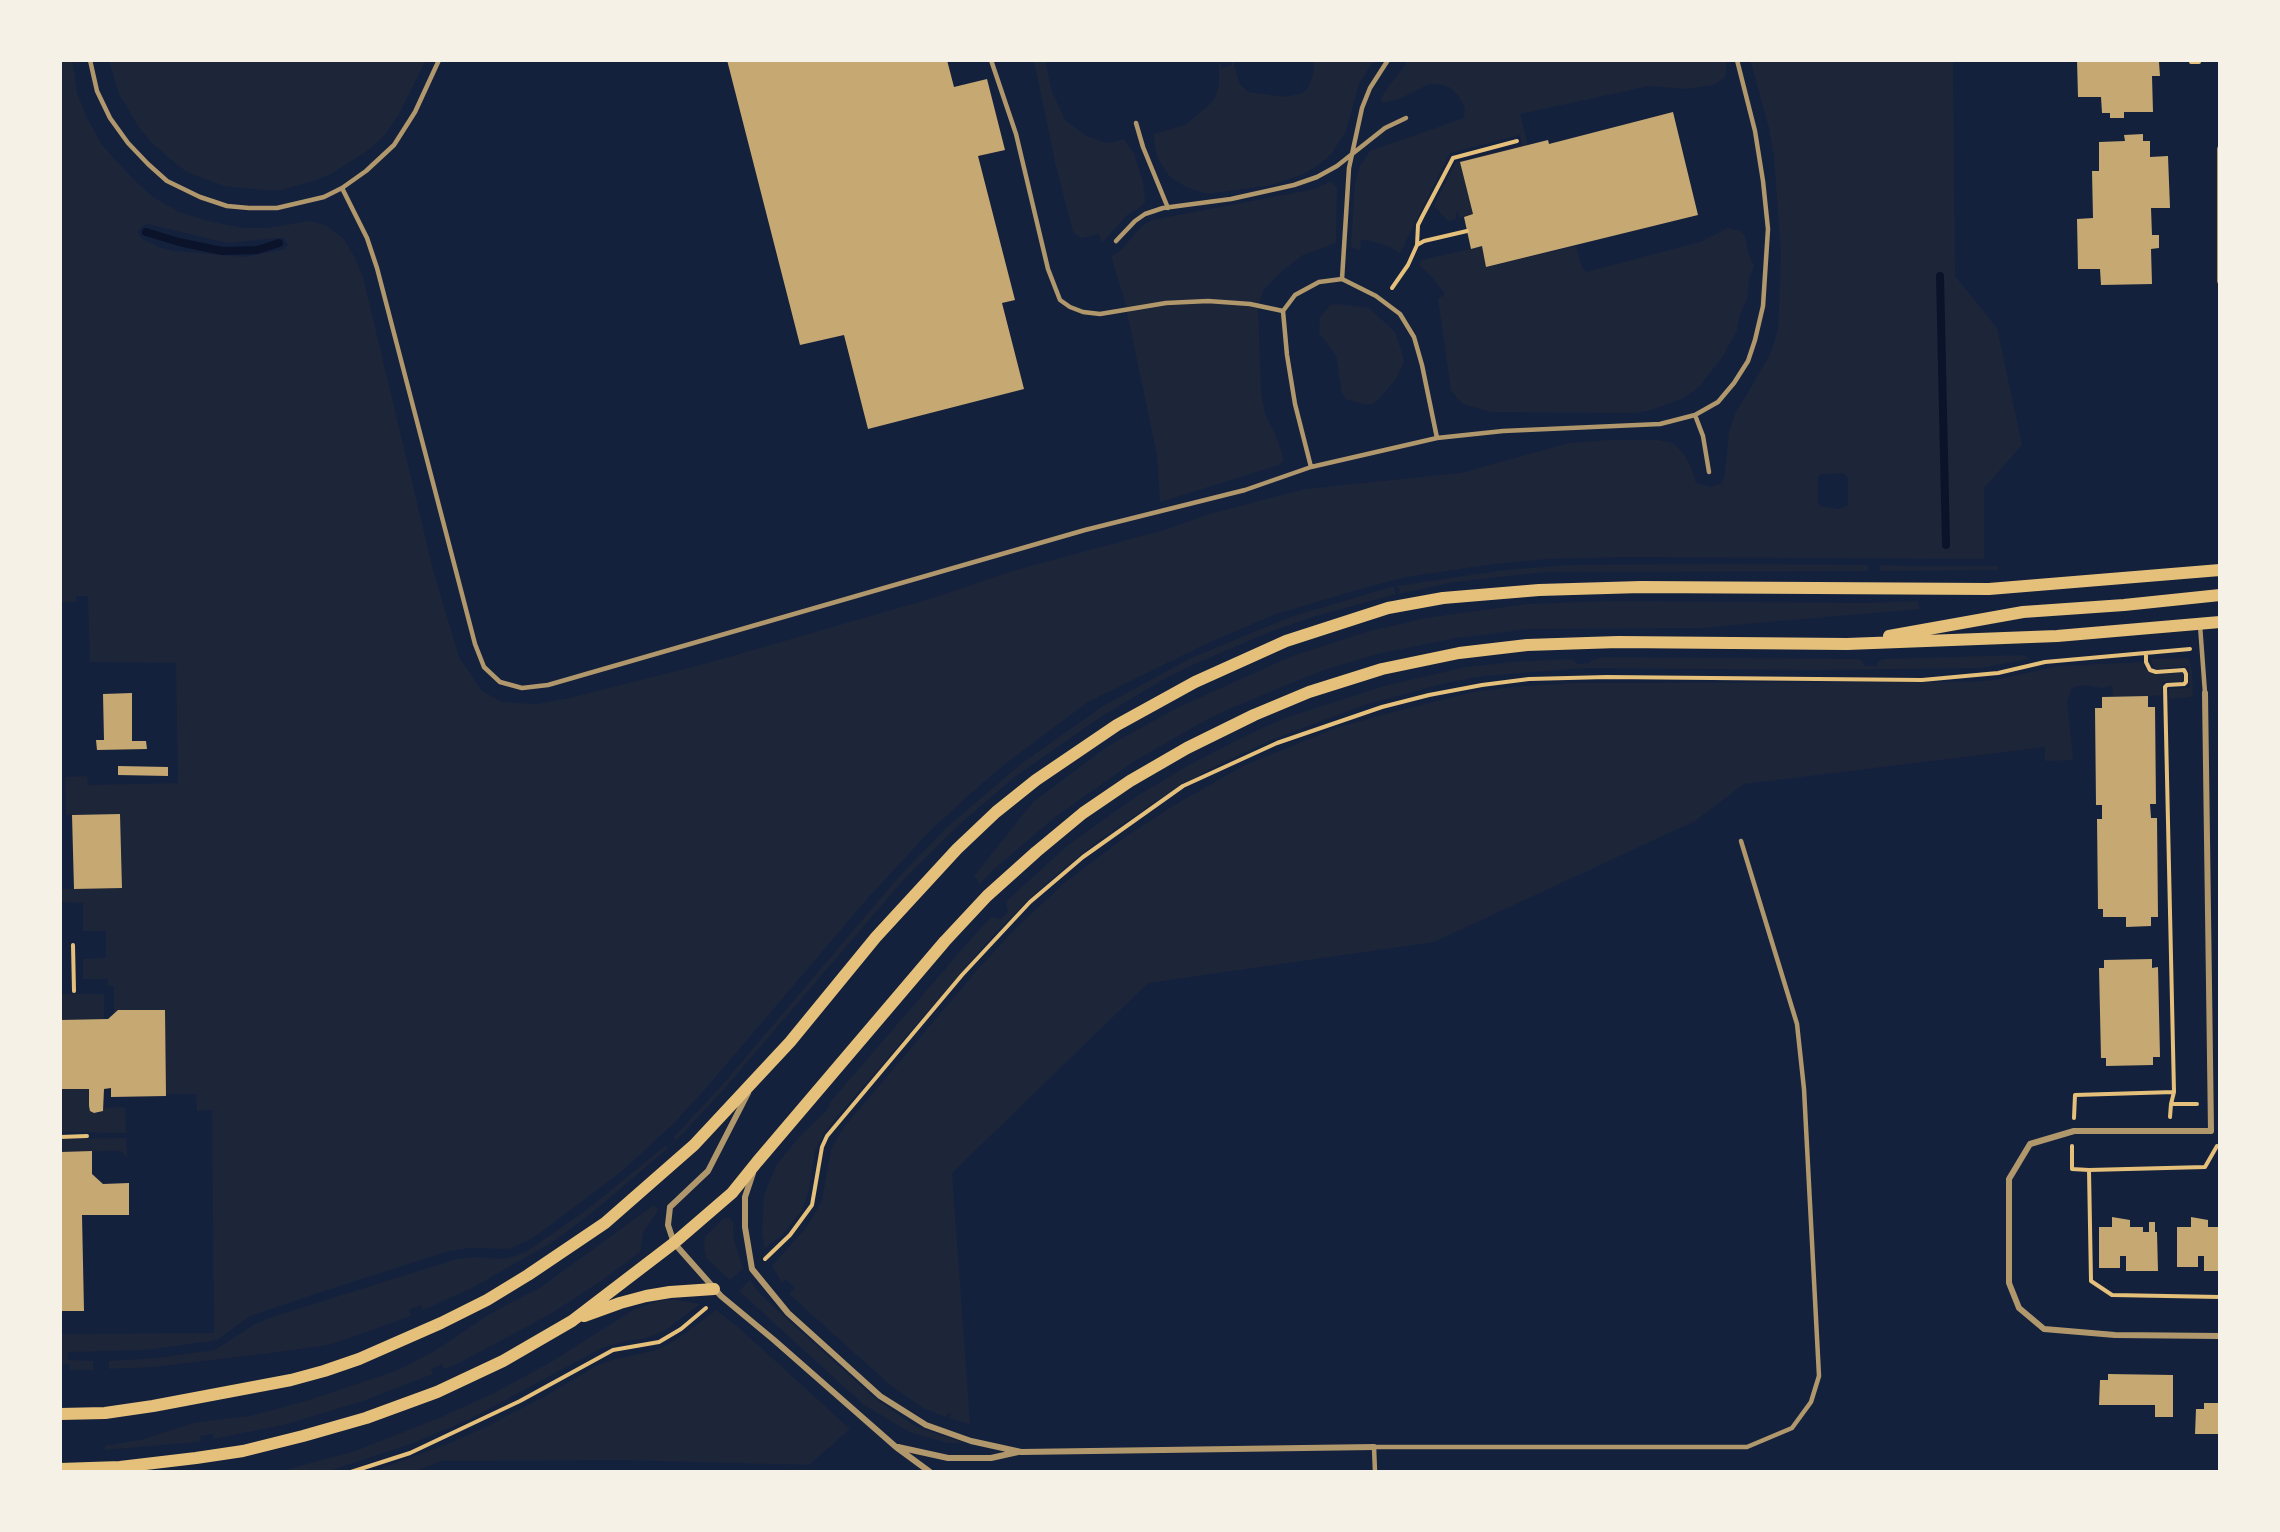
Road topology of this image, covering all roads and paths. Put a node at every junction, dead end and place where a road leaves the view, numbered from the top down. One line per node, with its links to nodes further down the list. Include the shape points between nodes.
1 (90, 60): 13 (lane, via 97,91 110,118 167,181 218,203 249,208 301,203)
2 (440, 60): 13 (lane, via 394,145)
3 (991, 60): 21 (lane, via 1016,134 1048,268 1060,300 1083,312 1100,314 1166,303 1208,301)
4 (1388, 60): 12 (lane, via 1370,87)
5 (1737, 60): 22 (lane, via 1763,181 1767,229 1763,306 1748,360 1734,383 1718,402)
6 (2191, 60): 7 (path)
7 (2199, 62)
8 (1406, 118): 12 (lane, via 1385,128)
9 (1136, 123): 14 (lane)
10 (1517, 141): 17 (path, via 1453,158 1418,225)
11 (2220, 149): 19 (street)
12 (1352, 154): 14 (lane, via 1317,177 1294,185); 18 (lane)
13 (342, 188): 24 (lane, via 377,268 475,644 484,667 500,682 522,688 548,685 1085,530 1245,490)
14 (1168, 207): 16 (lane, via 1145,214)
15 (1467, 231): 17 (path)
16 (1116, 241)
17 (1417, 245): 20 (path)
18 (1342, 279): 21 (lane, via 1319,282 1295,295); 23 (lane, via 1376,296 1400,314 1414,337)
19 (2220, 281)
20 (1392, 288)
21 (1282, 311): 24 (lane, via 1295,404)
22 (1695, 415): 23 (lane, via 1659,424); 25 (lane)
23 (1437, 438): 24 (lane)
24 (1311, 467)
25 (1709, 472)
26 (2220, 570): 37 (main road, via 1989,589 1539,590 1443,598 1388,608 1286,641 1195,682 1117,725 996,812 876,938)
27 (2220, 595): 30 (main road, via 2023,612)
28 (2220, 622): 29 (main road)
29 (2200, 625): 30 (main road, via 2057,636); 31 (lane)
30 (1846, 644): 46 (main road, via 1618,642 1527,645 1459,653 1382,669 1309,692 1254,715 1178,754 1083,813 987,896)
31 (2200, 648): 32 (path); 33 (lane)
32 (2146, 653): 38 (path, via 2150,670 2184,670 2186,674 2184,684 2165,687); 50 (path, via 2045,662 1998,673 1922,680 1607,676 1529,679 1482,684 1419,698 1277,743 1183,786 1083,857 1030,902 962,975 827,1136 812,1204 790,1235)
33 (2205, 693): 41 (street)
34 (1742, 841): 58 (lane, via 1797,1024 1819,1376 1811,1402 1792,1428 1747,1448)
35 (73, 945): 36 (path)
36 (74, 991)
37 (753, 1084): 49 (street, via 708,1171 670,1207 668,1225); 56 (main road, via 694,1145 605,1222 528,1275 441,1323 359,1359 291,1380 105,1413)
38 (2174, 1092): 39 (path); 40 (path)
39 (2074, 1095)
40 (2170, 1104): 41 (path); 42 (path)
41 (2211, 1104): 42 (street, via 2211,1131)
42 (2170, 1131): 55 (street, via 2074,1131 2030,1144 2009,1179 2009,1283 2019,1308 2044,1329 2115,1335)
43 (87, 1136): 44 (path)
44 (60, 1137)
45 (2218, 1145): 48 (path, via 2205,1167)
46 (757, 1161): 49 (main road, via 732,1193); 59 (street, via 745,1197 748,1254 752,1269 788,1313 880,1396 926,1425 971,1441)
47 (2072, 1169): 48 (path)
48 (2089, 1170): 52 (path, via 2091,1281 2112,1295)
49 (674, 1243): 51 (street); 54 (main road)
50 (768, 1256)
51 (714, 1289): 54 (main road, via 646,1296); 57 (street)
52 (2220, 1297)
53 (708, 1306): 61 (path, via 659,1342 613,1350 520,1401 419,1449)
54 (572, 1321): 60 (main road, via 503,1361 437,1392 366,1418 243,1451 120,1467)
55 (2220, 1336)
56 (60, 1414)
57 (896, 1447): 59 (street, via 948,1458 991,1458); 62 (street)
58 (1374, 1448): 59 (street); 63 (lane)
59 (1021, 1452)
60 (60, 1469)
61 (351, 1472)
62 (930, 1472)
63 (1375, 1472)

